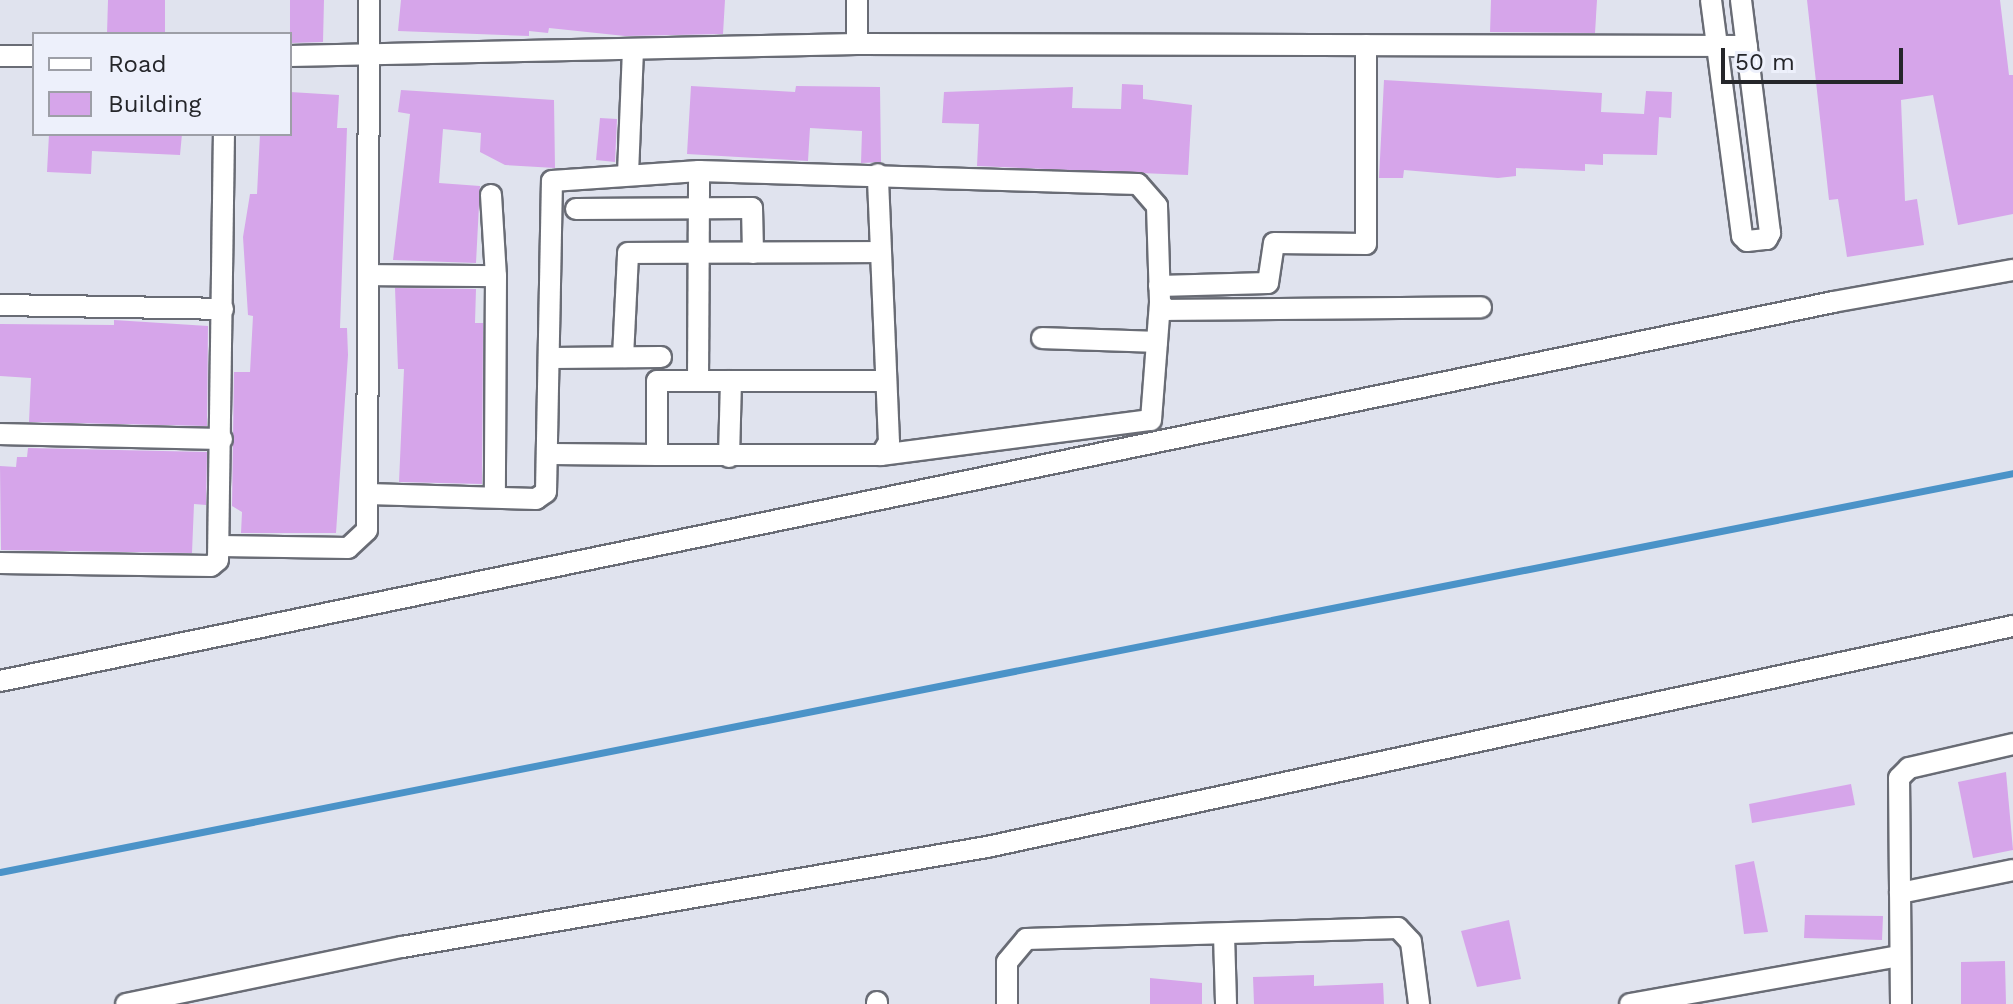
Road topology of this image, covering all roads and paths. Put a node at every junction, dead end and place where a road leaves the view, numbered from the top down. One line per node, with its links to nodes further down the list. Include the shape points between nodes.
1 (369, 0): 10 (street)
2 (857, 0): 5 (street)
3 (1711, 0): 7 (street)
4 (1741, 0): 8 (street)
5 (857, 44): 6 (street); 9 (street)
6 (1366, 45): 7 (street); 27 (street, via 1366,244 1274,243 1268,283)
7 (1716, 46): 8 (street); 8 (street, via 1742,236 1747,241 1767,239 1770,233)
8 (1747, 46)
9 (633, 49): 10 (street); 16 (street)
10 (370, 55): 13 (street); 25 (street)
11 (0, 56): 12 (street)
12 (32, 56)
13 (292, 56)
14 (224, 136): 30 (street)
15 (699, 171): 16 (street); 17 (street); 19 (street)
16 (628, 174): 35 (street, via 552,181)
17 (878, 174): 21 (street); 27 (street, via 1138,184 1157,206)
18 (491, 195): 26 (street)
19 (699, 208): 20 (street); 22 (street); 23 (street, via 752,208)
20 (576, 209)
21 (880, 252): 23 (street); 38 (street)
22 (698, 253): 23 (street); 33 (street, via 628,253); 36 (street)
23 (753, 253)
24 (2013, 270): 50 (street, via 1818,305)
25 (369, 275): 26 (street); 45 (street)
26 (496, 276): 46 (street)
27 (1160, 295): 29 (street, via 1171,311); 32 (street)
28 (0, 305): 30 (street)
29 (1481, 307)
30 (223, 309): 40 (street)
31 (1042, 338): 32 (street)
32 (1157, 342): 43 (street, via 1151,420)
33 (623, 357): 34 (street); 35 (street)
34 (661, 357)
35 (552, 358): 41 (street)
36 (698, 381): 37 (street); 42 (street, via 657,381)
37 (731, 381): 38 (street); 44 (street)
38 (885, 381): 43 (street, via 889,442)
39 (0, 434): 40 (street)
40 (222, 439): 47 (street)
41 (551, 454): 42 (street); 46 (street, via 548,488 542,496)
42 (657, 455): 44 (street)
43 (881, 455): 44 (street)
44 (729, 457)
45 (368, 494): 46 (street); 47 (street, via 367,530 348,548)
46 (495, 497)
47 (220, 546): 48 (street, via 211,566)
48 (0, 563)
49 (2013, 626): 56 (street, via 987,847 402,947)
50 (0, 681)
51 (2013, 744): 53 (street, via 1909,768 1899,778)
52 (2013, 870): 53 (street)
53 (1900, 893): 55 (street)
54 (1224, 935): 57 (street, via 1026,939 1007,962); 58 (street); 59 (street, via 1398,928 1411,942)
55 (1900, 956): 60 (street); 61 (street)
56 (126, 1004)
57 (1007, 1004)
58 (1226, 1004)
59 (1419, 1004)
60 (1630, 1004)
61 (1901, 1004)

